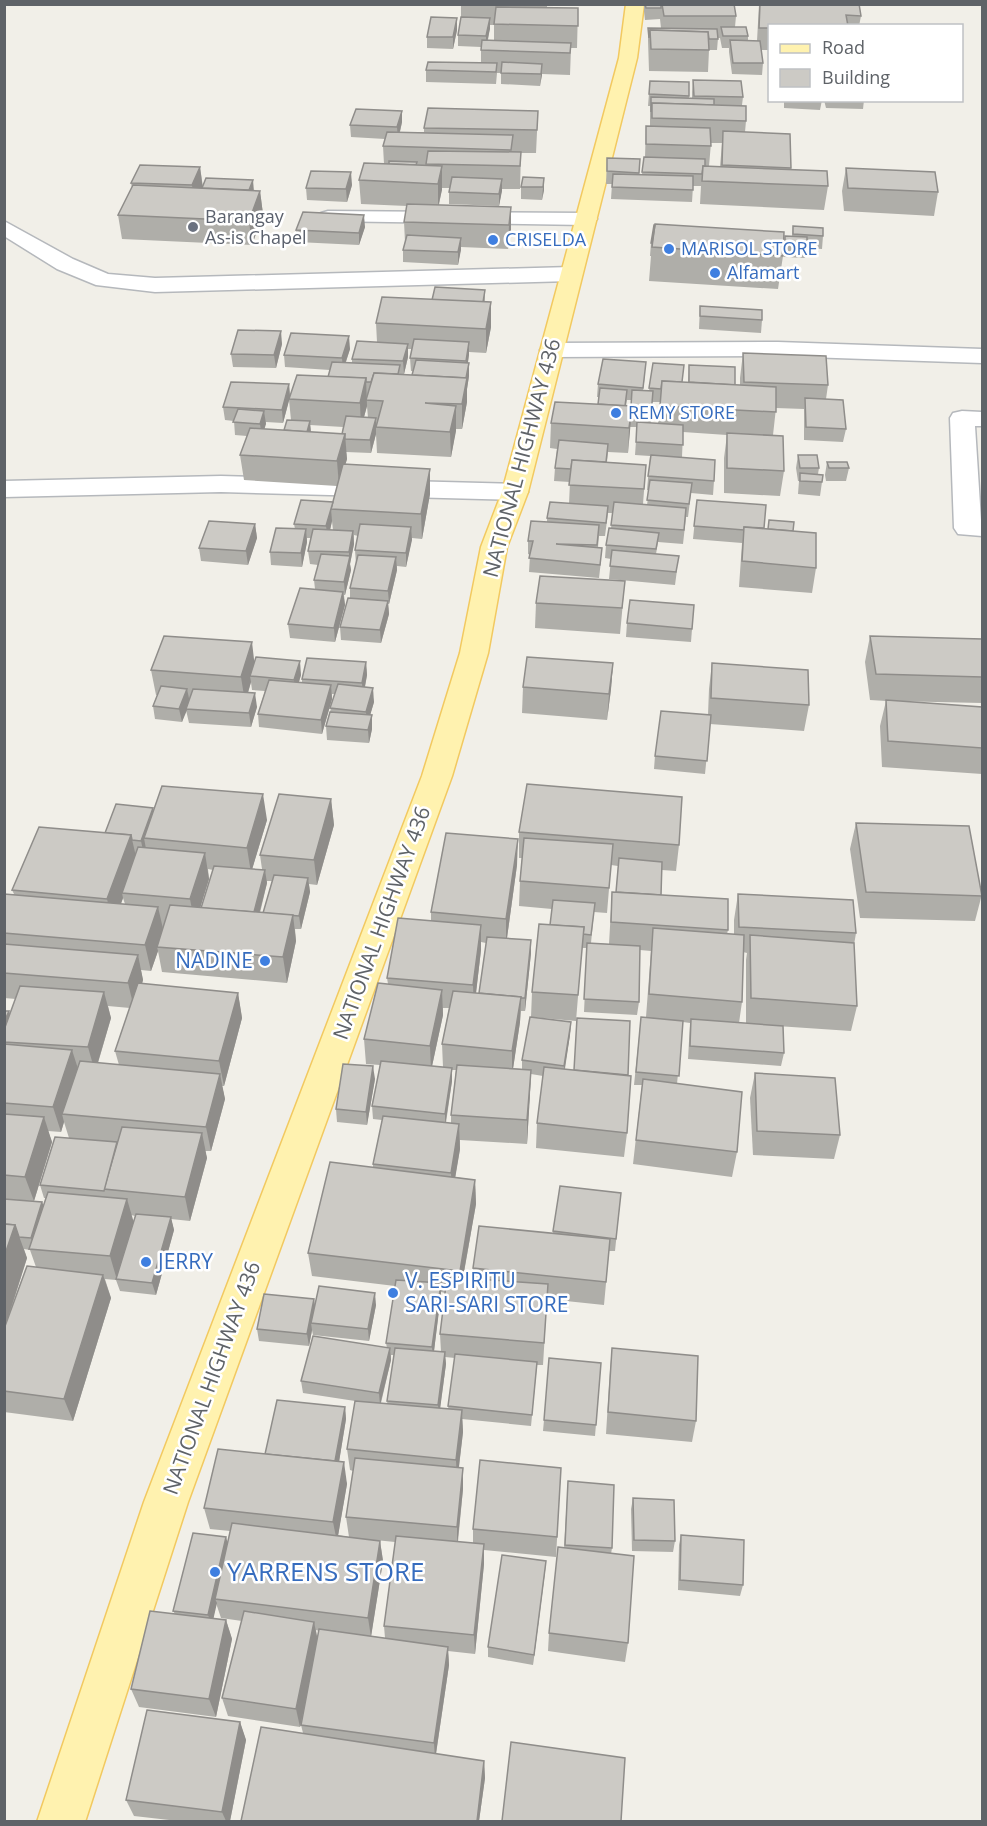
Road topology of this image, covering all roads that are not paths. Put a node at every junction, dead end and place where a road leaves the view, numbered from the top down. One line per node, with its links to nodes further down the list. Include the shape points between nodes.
1 (635, 4): 3 (main road, NATIONAL HIGHWAY 436, via 628,58)
2 (328, 217): 3 (street)
3 (586, 219): 5 (main road, NATIONAL HIGHWAY 436)
4 (4, 227): 5 (street, via 65,264 104,280 155,285)
5 (571, 274): 6 (main road, NATIONAL HIGHWAY 436)
6 (552, 350): 7 (street, via 778,349); 10 (main road, NATIONAL HIGHWAY 436)
7 (982, 356)
8 (982, 419): 11 (street, via 962,418 967,528)
9 (4, 489): 10 (street, via 221,484)
10 (515, 492): 12 (main road, NATIONAL HIGHWAY 436, via 494,547 474,653 437,776 166,1502)
11 (982, 528)
12 (61, 1821)

